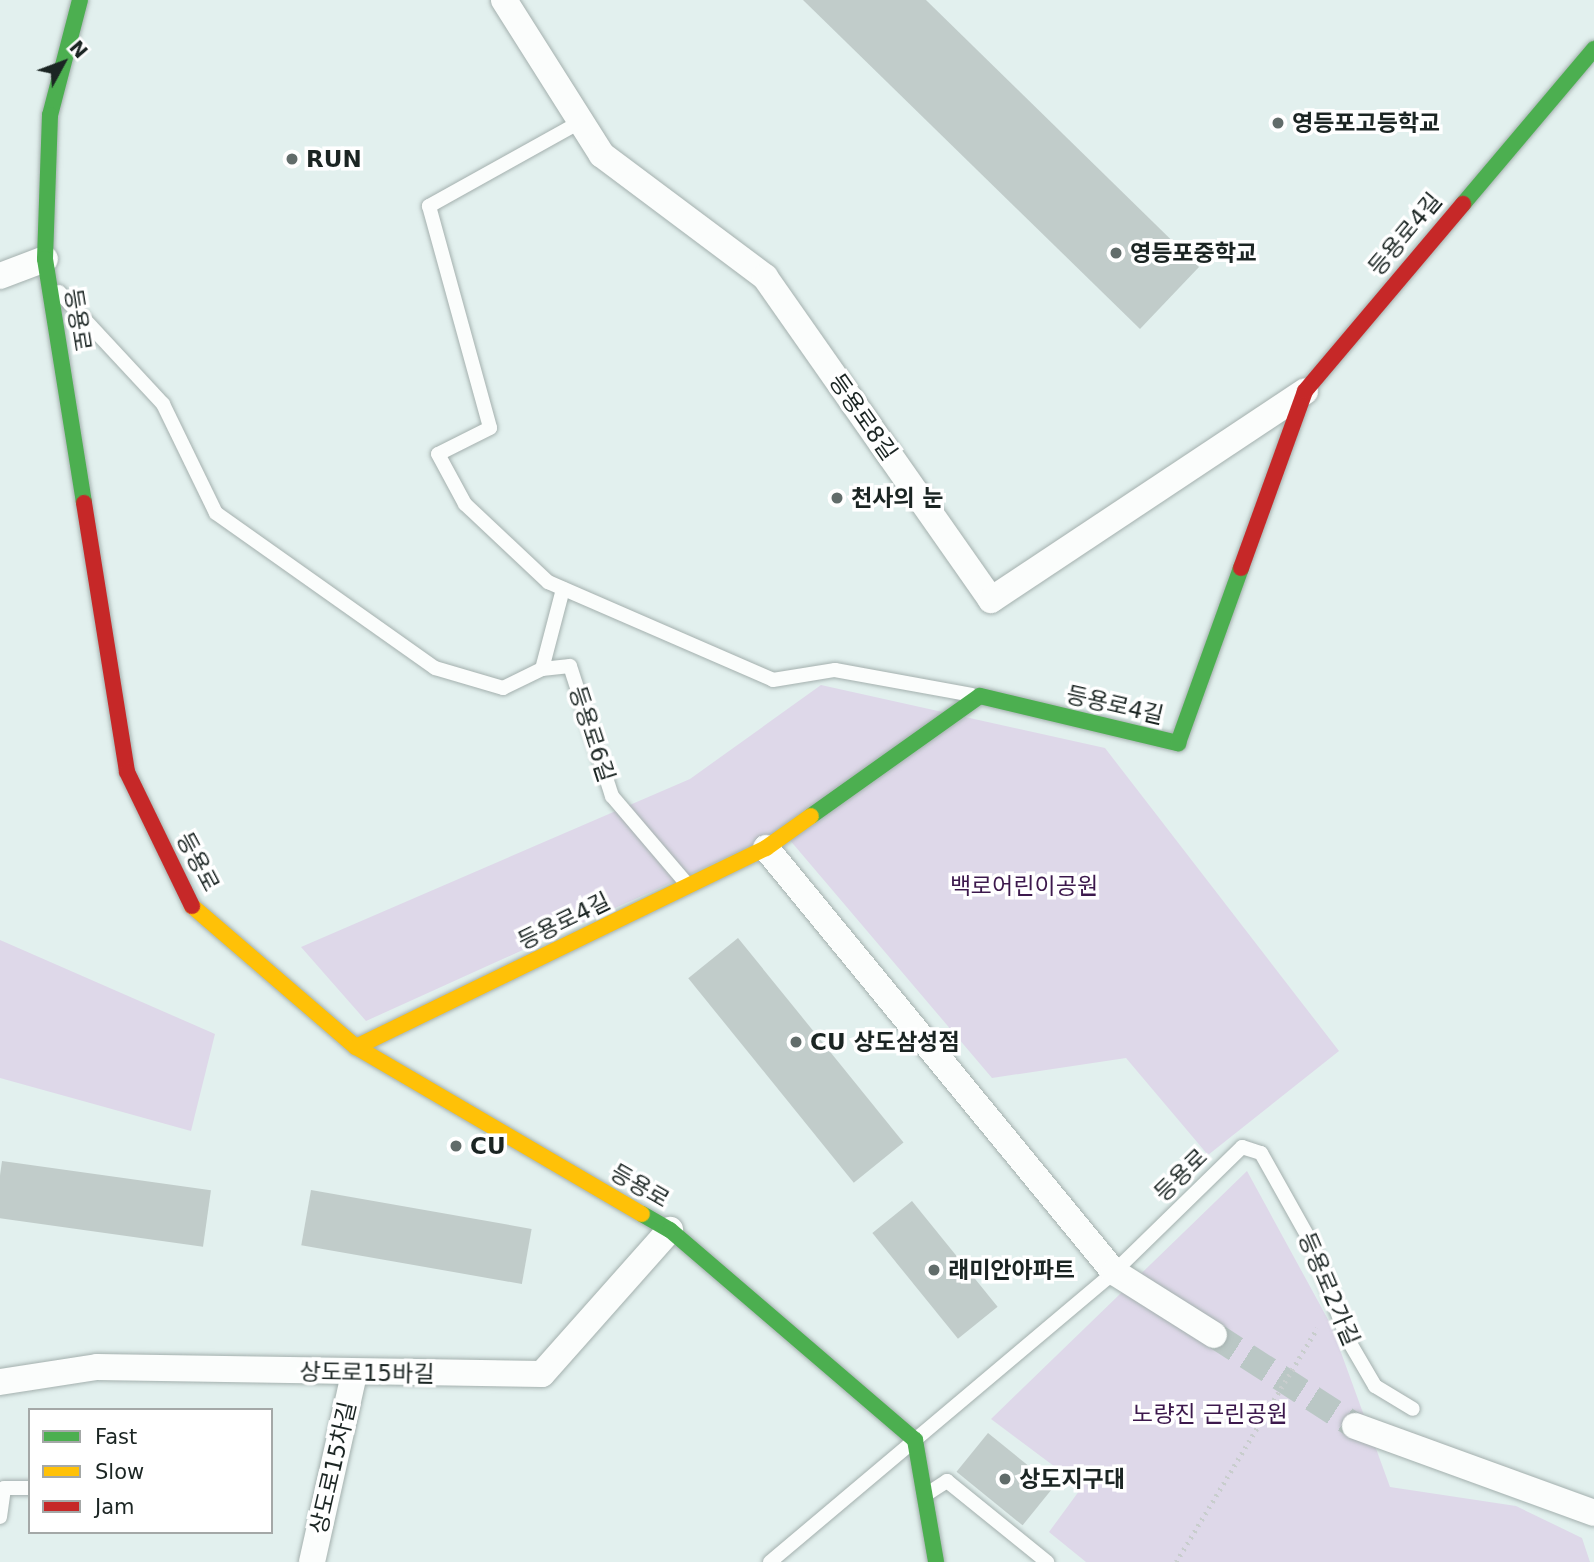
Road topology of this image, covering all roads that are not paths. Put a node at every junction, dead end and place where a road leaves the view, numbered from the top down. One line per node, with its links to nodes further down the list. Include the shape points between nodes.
1 (80, 0): 5 (street, 등용로, via 50,115)
2 (504, 0): 4 (street, 등용로8길)
3 (1594, 49): 7 (street, 등용로4길)
4 (580, 122): 7 (street, 등용로8길, via 601,155 765,276 991,600); 8 (lane, via 429,206 490,428 438,454 465,504)
5 (46, 270): 6 (street); 9 (lane, via 163,404 216,513 435,668 503,688); 13 (street, 등용로, via 127,772 193,907)
6 (0, 276)
7 (1305, 391): 10 (street, 등용로4길, via 1178,743)
8 (563, 589): 9 (lane); 10 (lane, via 773,680 835,670)
9 (542, 669): 12 (lane, 등용로6길, via 570,666 612,796)
10 (980, 696): 11 (street, 등용로4길)
11 (766, 848): 12 (street, 등용로4길); 16 (street)
12 (688, 886): 13 (street, 등용로4길)
13 (356, 1047): 15 (street, 등용로)
14 (1261, 1153): 16 (lane, 등용로, via 1242,1147); 20 (lane, 등용로2가길, via 1311,1242 1337,1313 1375,1386)
15 (670, 1230): 18 (street, 상도로15바길, via 542,1374); 22 (street, 등용로)
16 (1114, 1272): 17 (street); 22 (lane, 등용로)
17 (1214, 1335)
18 (354, 1374): 19 (street, 상도로15바길, via 97,1367); 27 (street, 상도로15차길)
19 (0, 1382)
20 (1413, 1409)
21 (1354, 1426): 25 (street)
22 (915, 1440): 24 (street); 28 (lane)
23 (28, 1488): 26 (lane, via 4,1488)
24 (925, 1495): 29 (street); 30 (lane, via 947,1481)
25 (1594, 1513)
26 (0, 1517)
27 (312, 1562)
28 (770, 1562)
29 (936, 1562)
30 (1047, 1562)

